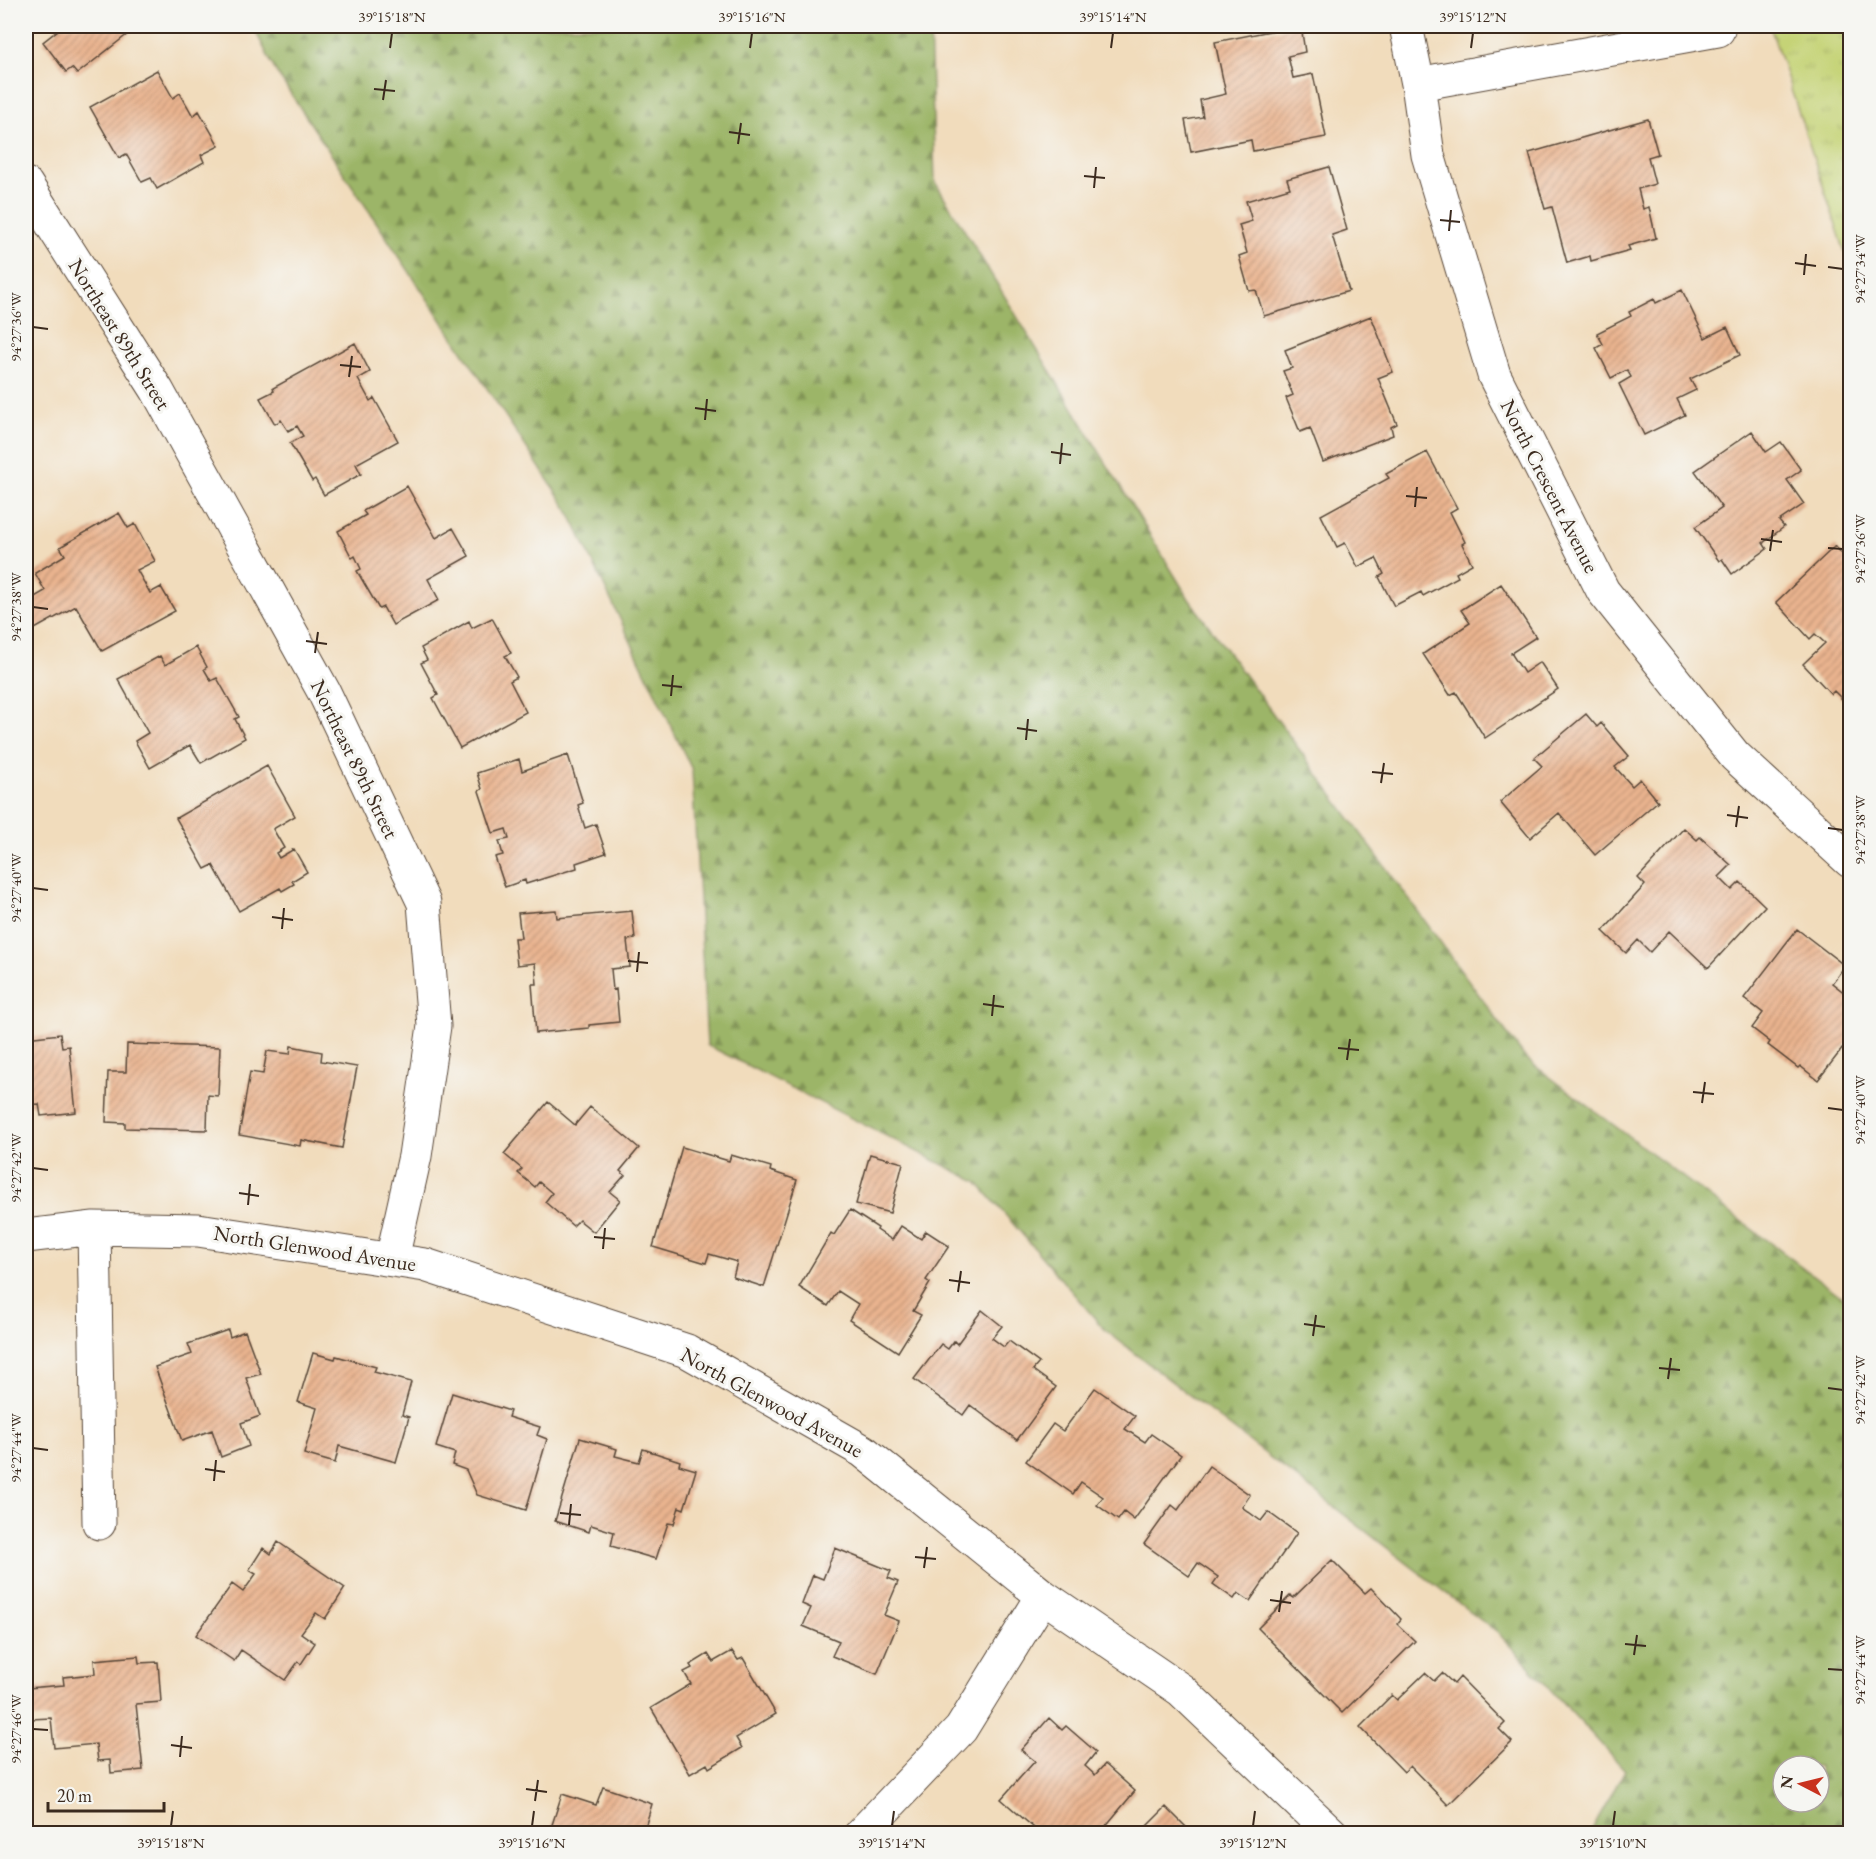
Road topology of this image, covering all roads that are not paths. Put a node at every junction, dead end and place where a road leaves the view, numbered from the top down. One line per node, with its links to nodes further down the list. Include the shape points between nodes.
1 (1406, 26): 3 (street, North Crescent Avenue)
2 (1718, 30): 3 (street)
3 (1418, 84): 5 (street, North Crescent Avenue, via 1428,155 1494,375 1603,591 1735,756)
4 (26, 184): 8 (street, Northeast 89th Street, via 163,401 324,692 424,903 434,1026 415,1156)
5 (1851, 861)
6 (94, 1228): 7 (street, North Glenwood Avenue); 8 (street, North Glenwood Avenue, via 198,1230); 9 (street)
7 (26, 1236)
8 (392, 1259): 10 (street, North Glenwood Avenue, via 425,1265 687,1351 863,1451)
9 (99, 1523)
10 (1043, 1596): 11 (street, via 961,1729); 12 (street, North Glenwood Avenue, via 1181,1690)
11 (861, 1833)
12 (1332, 1833)

